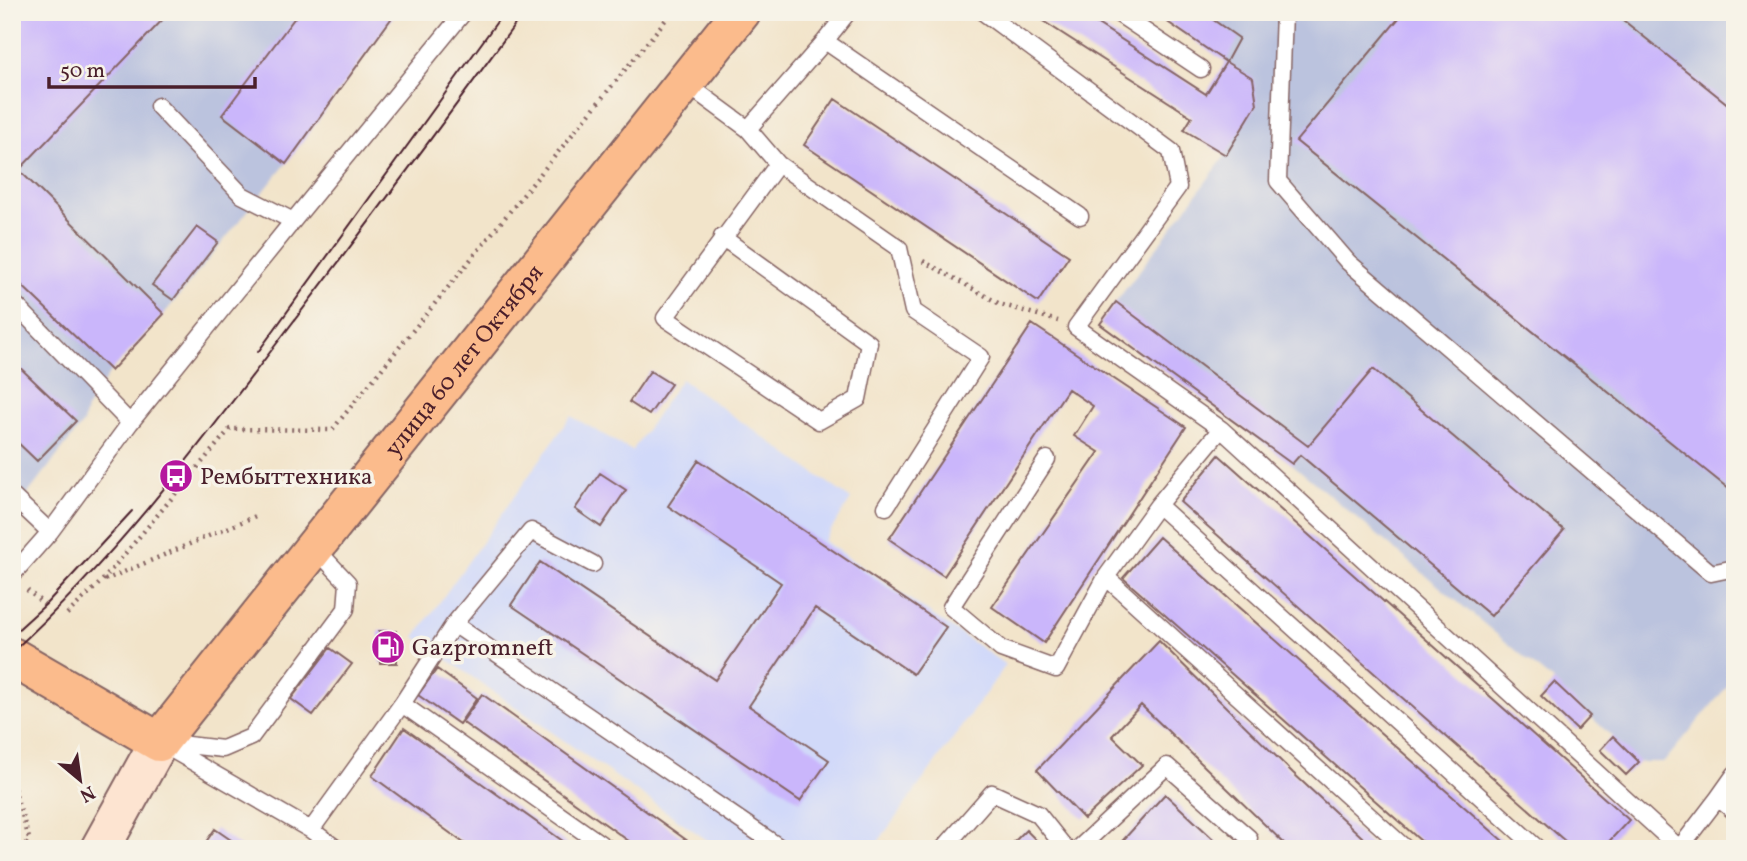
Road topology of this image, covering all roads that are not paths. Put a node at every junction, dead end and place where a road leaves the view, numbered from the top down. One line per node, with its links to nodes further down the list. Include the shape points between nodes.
1 (464, 12): 14 (lane)
2 (741, 12): 9 (main road, улица 60 лет Октября)
3 (848, 12): 7 (lane)
4 (983, 12): 18 (lane, via 1171,151 1178,187 1076,327)
5 (1116, 12): 8 (lane)
6 (1284, 12): 26 (lane, via 1278,181 1348,262 1711,573)
7 (825, 41): 11 (lane); 13 (lane)
8 (1201, 69)
9 (684, 82): 11 (lane); 24 (main road, улица 60 лет Октября)
10 (158, 106): 14 (lane, via 242,195)
11 (748, 129): 12 (lane)
12 (778, 164): 15 (lane); 22 (lane, via 900,248 913,311 981,357)
13 (1080, 216)
14 (293, 221): 17 (lane)
15 (722, 237): 15 (lane, via 665,318 820,421 858,398 869,343)
16 (12, 302): 17 (lane)
17 (130, 423): 23 (lane)
18 (1221, 429): 21 (lane); 38 (lane)
19 (1047, 459): 28 (lane, via 951,607 1001,649 1056,669)
20 (12, 496): 23 (lane)
21 (1158, 505): 28 (lane); 47 (lane)
22 (887, 507)
23 (50, 532): 27 (lane)
24 (314, 547): 32 (main road, улица 60 лет Октября); 32 (lane, via 348,583 346,609 251,737 223,749)
25 (593, 564): 29 (lane, via 531,531)
26 (1735, 568)
27 (12, 575)
28 (1106, 577): 46 (lane)
29 (454, 624): 31 (lane); 42 (lane)
30 (12, 657): 32 (main road)
31 (402, 704): 36 (lane); 41 (lane)
32 (159, 741): 36 (lane); 39 (main road)
33 (1735, 774): 34 (lane)
34 (1718, 798): 35 (lane); 38 (lane)
35 (1735, 812)
36 (311, 830): 40 (lane)
37 (1249, 838): 45 (lane, via 1167,766)
38 (1679, 848)
39 (100, 849)
40 (337, 849)
41 (608, 849)
42 (782, 849)
43 (943, 849): 44 (lane, via 992,793 1038,814)
44 (1066, 849)
45 (1078, 849)
46 (1406, 849)
47 (1538, 849)

